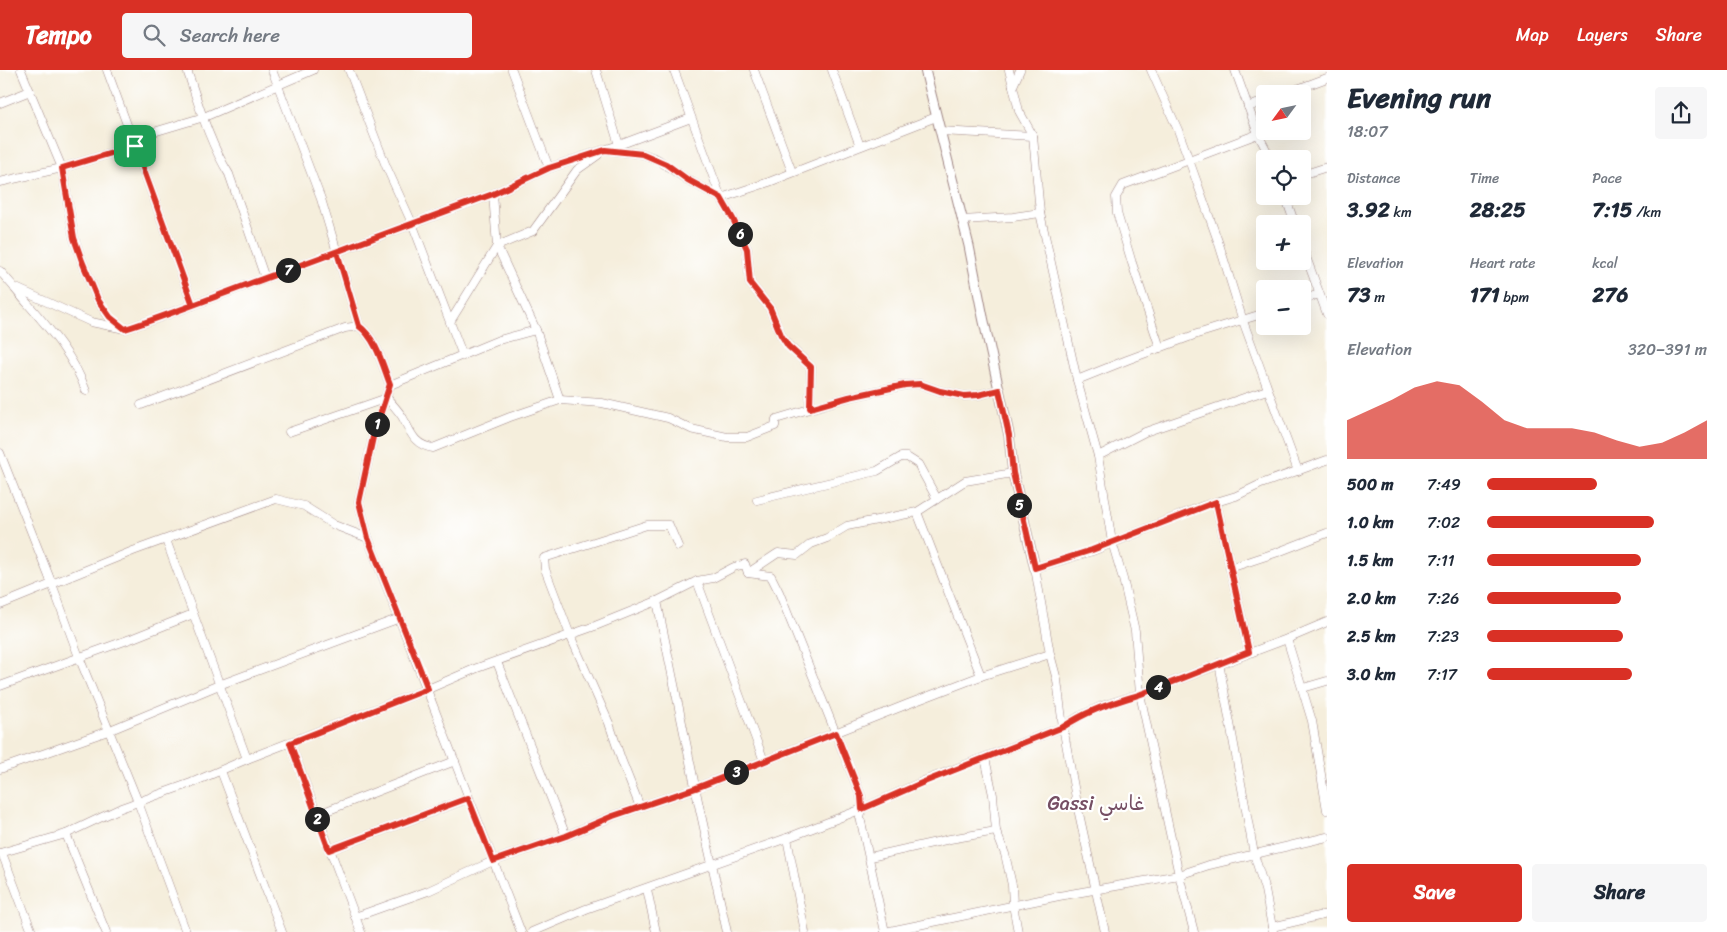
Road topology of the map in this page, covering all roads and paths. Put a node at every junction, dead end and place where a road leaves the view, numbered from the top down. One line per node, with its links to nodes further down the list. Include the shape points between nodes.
1 (22, 70): 21 (street)
2 (107, 70): 33 (street)
3 (187, 70): 25 (street)
4 (272, 70): 18 (street)
5 (313, 70): 18 (street)
6 (349, 70): 47 (street)
7 (512, 70): 39 (street)
8 (596, 70): 32 (street)
9 (674, 70): 27 (street)
10 (754, 70): 40 (street)
11 (832, 70): 34 (street)
12 (924, 70): 26 (street)
13 (1010, 70): 20 (street)
14 (1020, 70): 20 (street)
15 (1151, 70): 36 (street)
16 (1235, 70): 24 (street)
17 (1327, 78): 19 (street)
18 (277, 84): 25 (street); 49 (street, via 321,199)
19 (1308, 85)
20 (1013, 86): 31 (street, via 1019,111)
21 (30, 91): 22 (street); 38 (street)
22 (0, 103)
23 (1256, 104): 24 (street)
24 (1248, 107): 28 (street)
25 (204, 117): 33 (street, via 148,134); 52 (street, via 219,159 229,174)
26 (936, 117): 29 (street); 34 (street)
27 (691, 118): 32 (street); 44 (street)
28 (1256, 129)
29 (940, 131): 31 (street); 46 (street)
30 (1256, 135): 36 (street)
31 (1033, 136): 45 (street)
32 (619, 145): 35 (street)
33 (135, 146): 38 (street); 58 (street)
34 (860, 146): 40 (street)
35 (605, 150): 39 (street); 44 (street, via 643,154); 48 (street, via 577,170 532,231)
36 (1189, 160): 61 (street); 66 (street, via 1123,186 1116,197 1117,213)
37 (1327, 166): 41 (street)
38 (62, 168): 42 (street); 64 (street, via 74,238 82,261 98,300 110,317)
39 (549, 168): 43 (street)
40 (792, 172): 44 (street)
41 (1311, 172)
42 (0, 182)
43 (493, 194): 47 (street); 48 (street)
44 (721, 198): 76 (street, via 747,249 750,283 770,308 788,346 811,367)
45 (1040, 213): 46 (street); 68 (street)
46 (962, 220): 70 (street)
47 (412, 223): 49 (street); 62 (street)
48 (497, 246): 62 (street); 65 (street)
49 (337, 252): 52 (street); 63 (street)
50 (1310, 270): 56 (street)
51 (0, 271): 53 (street)
52 (265, 278): 58 (street)
53 (6, 279): 54 (street); 55 (street)
54 (0, 286)
55 (14, 287): 64 (street, via 91,322); 72 (street, via 60,343 74,364)
56 (1319, 294): 57 (street); 59 (street)
57 (1311, 297)
58 (193, 305): 64 (street)
59 (1327, 314)
60 (1256, 316): 61 (street)
61 (1243, 321): 66 (street); 71 (street)
62 (450, 322): 67 (street)
63 (359, 326): 69 (street, via 370,338); 75 (street, via 345,328)
64 (125, 329)
65 (536, 330): 67 (street, via 499,340); 74 (street)
66 (1160, 348): 68 (street)
67 (463, 356): 69 (street)
68 (1078, 380): 79 (street)
69 (390, 384): 73 (street)
70 (999, 390): 76 (street, via 964,396 920,384 905,385); 82 (street)
71 (1268, 390): 79 (street, via 1145,432); 81 (street)
72 (86, 392)
73 (387, 398): 74 (street, via 416,440 422,446 433,448); 77 (street); 88 (street, via 373,437 359,502)
74 (560, 400): 76 (street, via 602,403 668,418 691,429 727,437 753,435 775,426 776,419)
75 (141, 405)
76 (810, 408)
77 (289, 432)
78 (0, 453): 96 (street)
79 (1098, 456): 90 (street)
80 (1327, 460): 81 (street)
81 (1298, 471): 85 (street)
82 (1013, 473): 83 (street, via 965,481); 92 (street)
83 (937, 499): 84 (street, via 918,464 901,457 877,471); 86 (street)
84 (757, 500)
85 (1216, 502): 90 (street); 93 (street)
86 (917, 512): 94 (street, via 847,526 797,555 778,553); 109 (street)
87 (1327, 533): 93 (street)
88 (368, 538): 89 (street, via 334,525 304,506 276,499); 100 (street)
89 (166, 540): 96 (street); 99 (street)
90 (1112, 542): 92 (street); 115 (street, via 1135,631)
91 (678, 546): 102 (street, via 669,525 647,526 544,558)
92 (1035, 568): 105 (street)
93 (1230, 568): 104 (street)
94 (748, 573): 95 (street, via 745,564 713,578); 118 (street, via 771,576)
95 (697, 581): 97 (street); 123 (street)
96 (52, 584): 98 (street); 106 (street)
97 (657, 601): 102 (street); 127 (street)
98 (0, 605)
99 (193, 614): 106 (street); 111 (street)
100 (400, 618): 111 (street); 114 (street)
101 (1327, 622): 103 (street)
102 (570, 635): 107 (street); 130 (street, via 606,716)
103 (1287, 639): 104 (street); 113 (street)
104 (1249, 652): 108 (street)
105 (1050, 654): 109 (street); 116 (street)
106 (79, 657): 112 (street); 117 (street)
107 (497, 662): 114 (street); 136 (street)
108 (1219, 663): 115 (street); 141 (street)
109 (981, 676): 118 (street)
110 (1327, 681): 113 (street)
111 (219, 685): 117 (street); 121 (street)
112 (0, 686)
113 (1303, 688): 124 (street)
114 (428, 689): 119 (street); 122 (street)
115 (1140, 694): 116 (street, via 1102,706); 145 (street)
116 (1063, 727): 120 (street); 147 (street)
117 (108, 731): 125 (street); 129 (street)
118 (836, 733): 123 (street); 131 (street, via 861,796)
119 (290, 743): 121 (street); 133 (street)
120 (985, 758): 131 (street); 134 (street)
121 (248, 759): 126 (street)
122 (455, 761): 128 (street); 133 (street)
123 (764, 761): 127 (street)
124 (1323, 761): 132 (street)
125 (0, 769)
126 (221, 771): 129 (street); 155 (street)
127 (696, 788): 130 (street); 144 (street)
128 (468, 798): 139 (street); 143 (street)
129 (138, 802): 135 (street); 154 (street)
130 (640, 807): 136 (street)
131 (862, 809): 138 (street); 142 (street, via 860,816)
132 (1327, 810)
133 (316, 815): 139 (street)
134 (996, 831): 142 (street); 148 (street, via 1012,886)
135 (66, 834): 140 (street); 153 (street)
136 (566, 836): 143 (street)
137 (1327, 837): 141 (street)
138 (787, 838): 144 (street); 161 (street)
139 (329, 850): 150 (street)
140 (1, 853): 152 (street)
141 (1254, 854): 145 (street); 151 (street)
142 (870, 857): 162 (street)
143 (493, 861): 150 (street); 157 (street)
144 (713, 864): 146 (street); 160 (street)
145 (1178, 874): 147 (street); 165 (street)
146 (647, 889): 158 (street, via 586,909); 159 (street)
147 (1096, 889): 148 (street); 164 (street)
148 (1013, 905): 162 (street); 163 (street)
149 (1327, 914): 151 (street)
150 (355, 917): 156 (street)
151 (1272, 929)
152 (32, 932)
153 (106, 932)
154 (186, 932)
155 (282, 932)
156 (361, 932)
157 (521, 932)
158 (532, 932)
159 (656, 932)
160 (727, 932)
161 (805, 932)
162 (885, 932)
163 (1018, 932)
164 (1105, 932)
165 (1194, 932)

